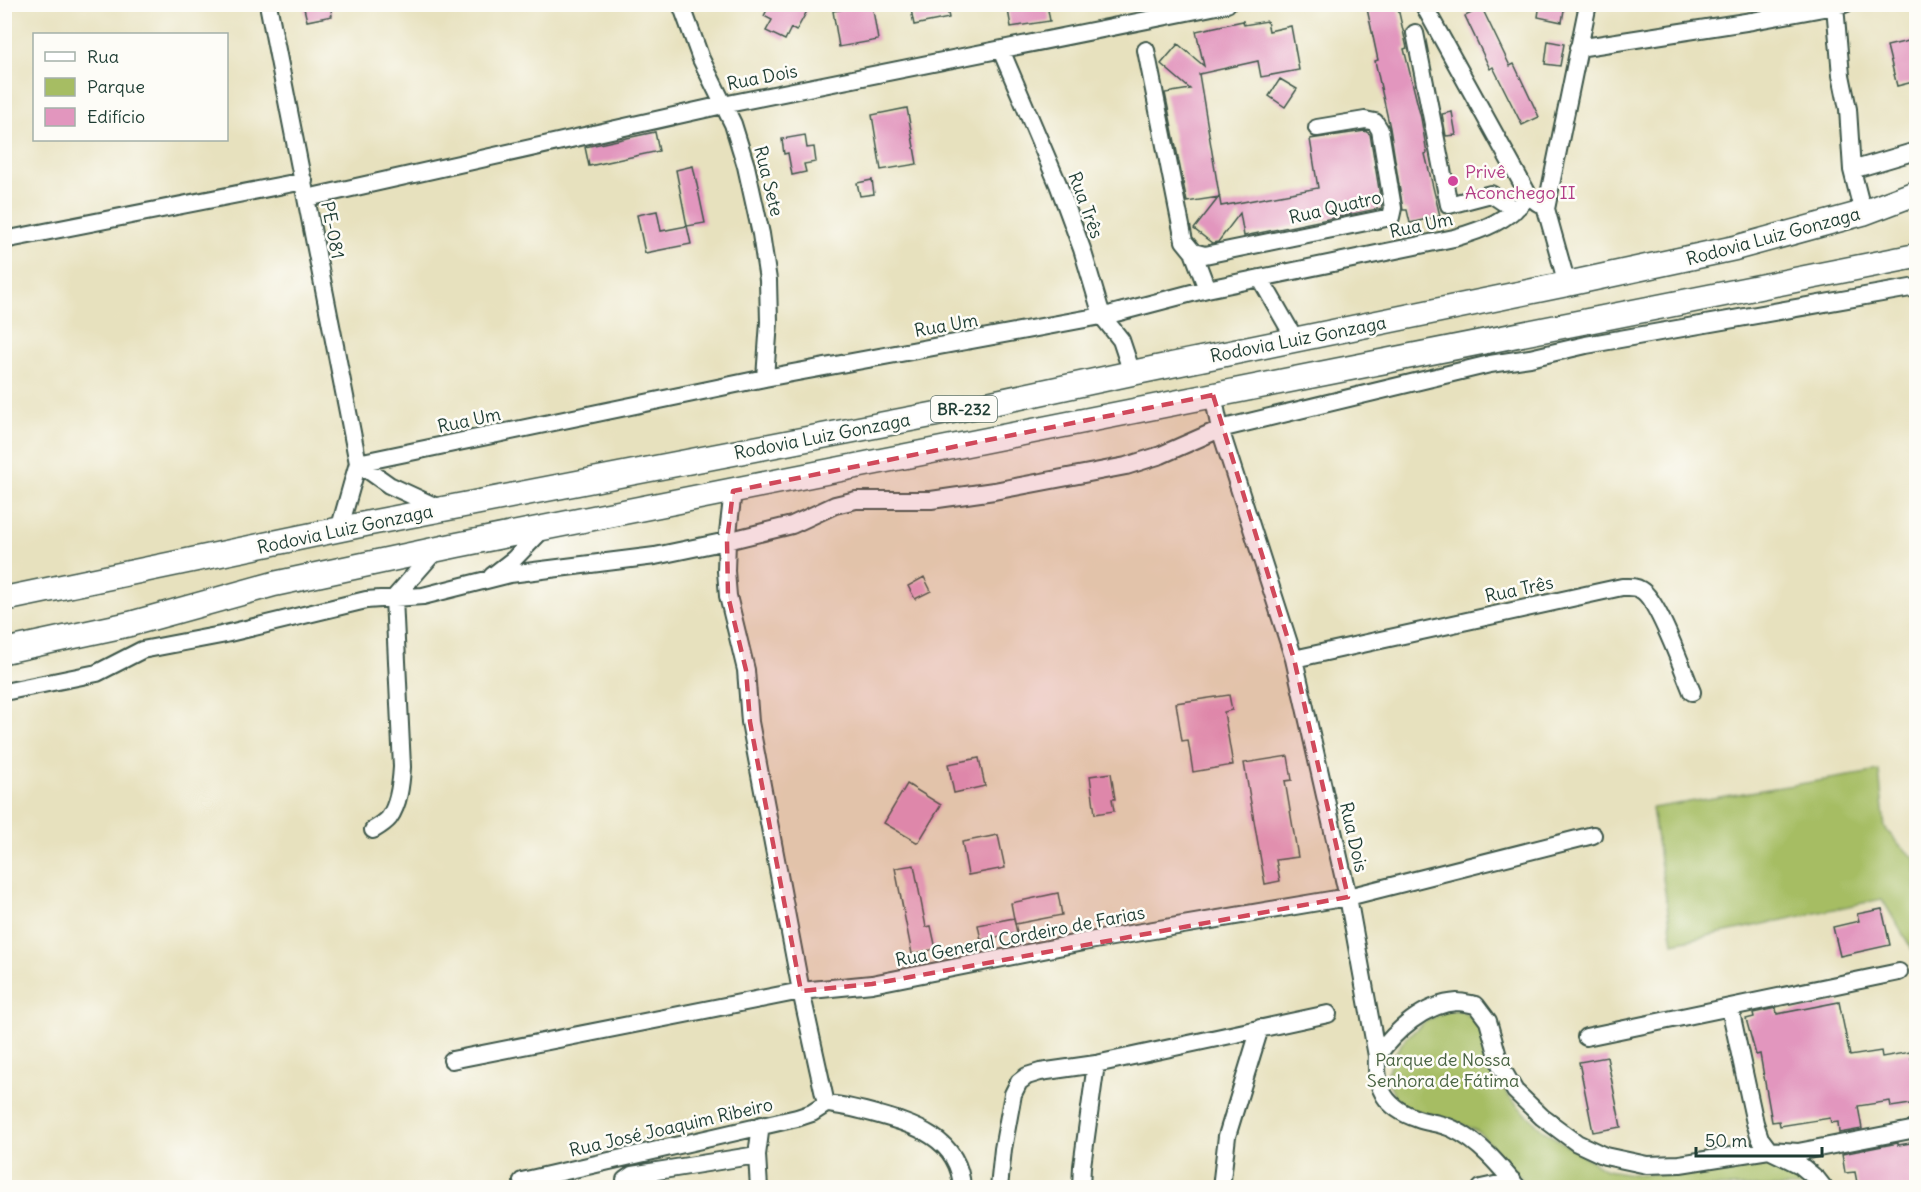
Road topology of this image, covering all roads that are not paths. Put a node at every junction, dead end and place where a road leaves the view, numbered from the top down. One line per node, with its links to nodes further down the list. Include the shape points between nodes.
1 (268, 4): 15 (street, PE-081 / PE-081)
2 (681, 4): 11 (street, Rua Sete)
3 (1227, 4): 9 (street, Rua Dois)
4 (1423, 4): 17 (street)
5 (1588, 4): 8 (street)
6 (1840, 5): 8 (street); 14 (street, via 1841,75 1848,109)
7 (1415, 33): 20 (street, via 1450,211 1491,194)
8 (1578, 48): 19 (street)
9 (1001, 50): 11 (street, Rua Dois); 29 (street, Rua Três, via 1058,184)
10 (1146, 50): 23 (street, via 1184,241)
11 (723, 105): 18 (street, Rua Dois); 32 (street, Rua Sete, via 743,155 761,234 768,290)
12 (1317, 128): 23 (street, Rua Quatro, via 1365,120 1378,126 1394,208 1391,217)
13 (1917, 151): 14 (street)
14 (1852, 170): 21 (street)
15 (304, 181): 18 (street, PE-081 / PE-081); 22 (street)
16 (1917, 193): 21 (highway, Rodovia Luiz Gonzaga / BR-232)
17 (1529, 196): 19 (street); 20 (street, Rua Um)
18 (307, 198): 35 (street, PE-081 / PE-081)
19 (1546, 208): 27 (street)
20 (1515, 210): 25 (street, Rua Um, via 1484,229 1454,238)
21 (1863, 213): 27 (highway, Rodovia Luiz Gonzaga / BR-232, via 1735,248)
22 (4, 240)
23 (1199, 254): 26 (street)
24 (1917, 256): 33 (highway, Rodovia Luiz Gonzaga / BR-232)
25 (1260, 278): 26 (street, Rua Um); 30 (street)
26 (1205, 284): 29 (street, Rua Um)
27 (1567, 285): 30 (highway, Rodovia Luiz Gonzaga / BR-232)
28 (1917, 287): 34 (street, via 1490,364)
29 (1102, 316): 31 (street, Rua Três, via 1121,340); 32 (street, Rua Um)
30 (1295, 339): 31 (highway, Rodovia Luiz Gonzaga / BR-232)
31 (1132, 373): 37 (highway, Rodovia Luiz Gonzaga / BR-232)
32 (765, 378): 35 (street, Rua Um)
33 (1213, 395): 34 (street, Rua Dois); 36 (highway, Rodovia Luiz Gonzaga / BR-232)
34 (1220, 429): 40 (street, via 1126,466 931,500 856,500 792,525); 46 (street, Rua Dois)
35 (358, 463): 37 (street, via 389,485); 39 (street)
36 (734, 491): 38 (highway, Rodovia Luiz Gonzaga / BR-232); 40 (street)
37 (441, 509): 39 (highway, Rodovia Luiz Gonzaga / BR-232)
38 (544, 528): 41 (highway, Rodovia Luiz Gonzaga / BR-232); 42 (street, via 514,559)
39 (339, 530): 44 (highway, Rodovia Luiz Gonzaga / BR-232)
40 (727, 541): 42 (street, via 654,556); 53 (street, via 728,596 747,670 750,722)
41 (438, 549): 43 (street); 45 (highway, Rodovia Luiz Gonzaga / BR-232, via 274,584 130,624)
42 (486, 580): 43 (street, via 423,596)
43 (394, 598): 47 (street, via 366,600 221,636 142,650 97,673); 49 (street, via 402,767 392,812 388,820)
44 (4, 599)
45 (4, 651)
46 (1294, 659): 48 (street, Rua Três, via 1635,587 1648,595 1658,612); 51 (street, Rua Dois)
47 (4, 692)
48 (1692, 692)
49 (373, 830)
50 (1593, 835): 51 (street, Rua General Cordeiro de Farias)
51 (1348, 897): 53 (street, Rua General Cordeiro de Farias, via 1083,942 872,984); 58 (street, Rua Dois)
52 (1899, 972): 54 (street)
53 (801, 991): 59 (street, Rua General Cordeiro de Farias); 61 (street)
54 (1730, 1008): 57 (street); 64 (street, via 1755,1123)
55 (1328, 1014): 56 (street)
56 (1260, 1028): 60 (street); 73 (street, via 1227,1136)
57 (1586, 1037)
58 (1377, 1056): 64 (street, via 1390,1037 1434,1008 1457,1002 1476,1005 1488,1020 1501,1067 1515,1091 1577,1143 1605,1156 1647,1165 1680,1164); 67 (street, Rua Dois, via 1381,1092 1394,1109 1451,1128 1473,1140)
59 (452, 1060)
60 (1096, 1064): 71 (street, via 1040,1072 1019,1082 1013,1094); 72 (street)
61 (826, 1104): 62 (street, Rua José Joaquim Ribeiro, via 806,1115); 70 (street, via 903,1121 927,1131 953,1155)
62 (761, 1125): 65 (street); 66 (street, Rua José Joaquim Ribeiro)
63 (1917, 1129): 64 (street, via 1798,1152)
64 (1769, 1150): 75 (street, via 1800,1165)
65 (757, 1155): 68 (street, via 632,1175 625,1180); 69 (street)
66 (522, 1181)
67 (1516, 1184): 74 (street)
68 (625, 1188)
69 (759, 1188)
70 (962, 1188)
71 (999, 1188)
72 (1081, 1188)
73 (1221, 1188)
74 (1481, 1188)
75 (1824, 1188)

